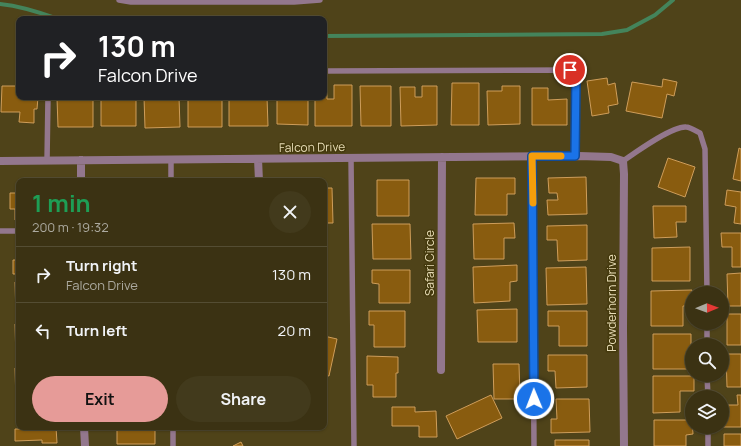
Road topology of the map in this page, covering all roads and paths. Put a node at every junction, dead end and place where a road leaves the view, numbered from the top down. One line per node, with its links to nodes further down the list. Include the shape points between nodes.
1 (119, 0): 2 (lane)
2 (320, 0)
3 (327, 71): 6 (lane, via 570,70 575,72 576,76)
4 (48, 100): 13 (lane)
5 (532, 156): 6 (street, Falcon Drive); 7 (street, Falcon Drive); 28 (lane)
6 (575, 156): 14 (street, Falcon Drive, via 611,157)
7 (442, 157): 8 (street, Falcon Drive); 21 (street, Safari Circle)
8 (351, 158): 9 (street, Falcon Drive); 27 (lane)
9 (258, 159): 11 (street, Falcon Drive); 17 (street)
10 (81, 160): 11 (street, Falcon Drive); 13 (street, Falcon Drive); 15 (street)
11 (171, 160): 16 (lane)
12 (0, 161): 13 (street, Falcon Drive)
13 (47, 161)
14 (623, 161): 20 (lane, via 672,130 686,126 700,133 705,149); 29 (street, Powderhorn Drive)
15 (81, 178)
16 (171, 178)
17 (259, 178)
18 (0, 231): 19 (lane)
19 (16, 231)
20 (707, 286)
21 (441, 370)
22 (84, 430): 25 (street)
23 (173, 430): 26 (lane)
24 (708, 434): 30 (lane)
25 (85, 446)
26 (173, 446)
27 (354, 446)
28 (534, 446)
29 (624, 446)
30 (708, 446)

